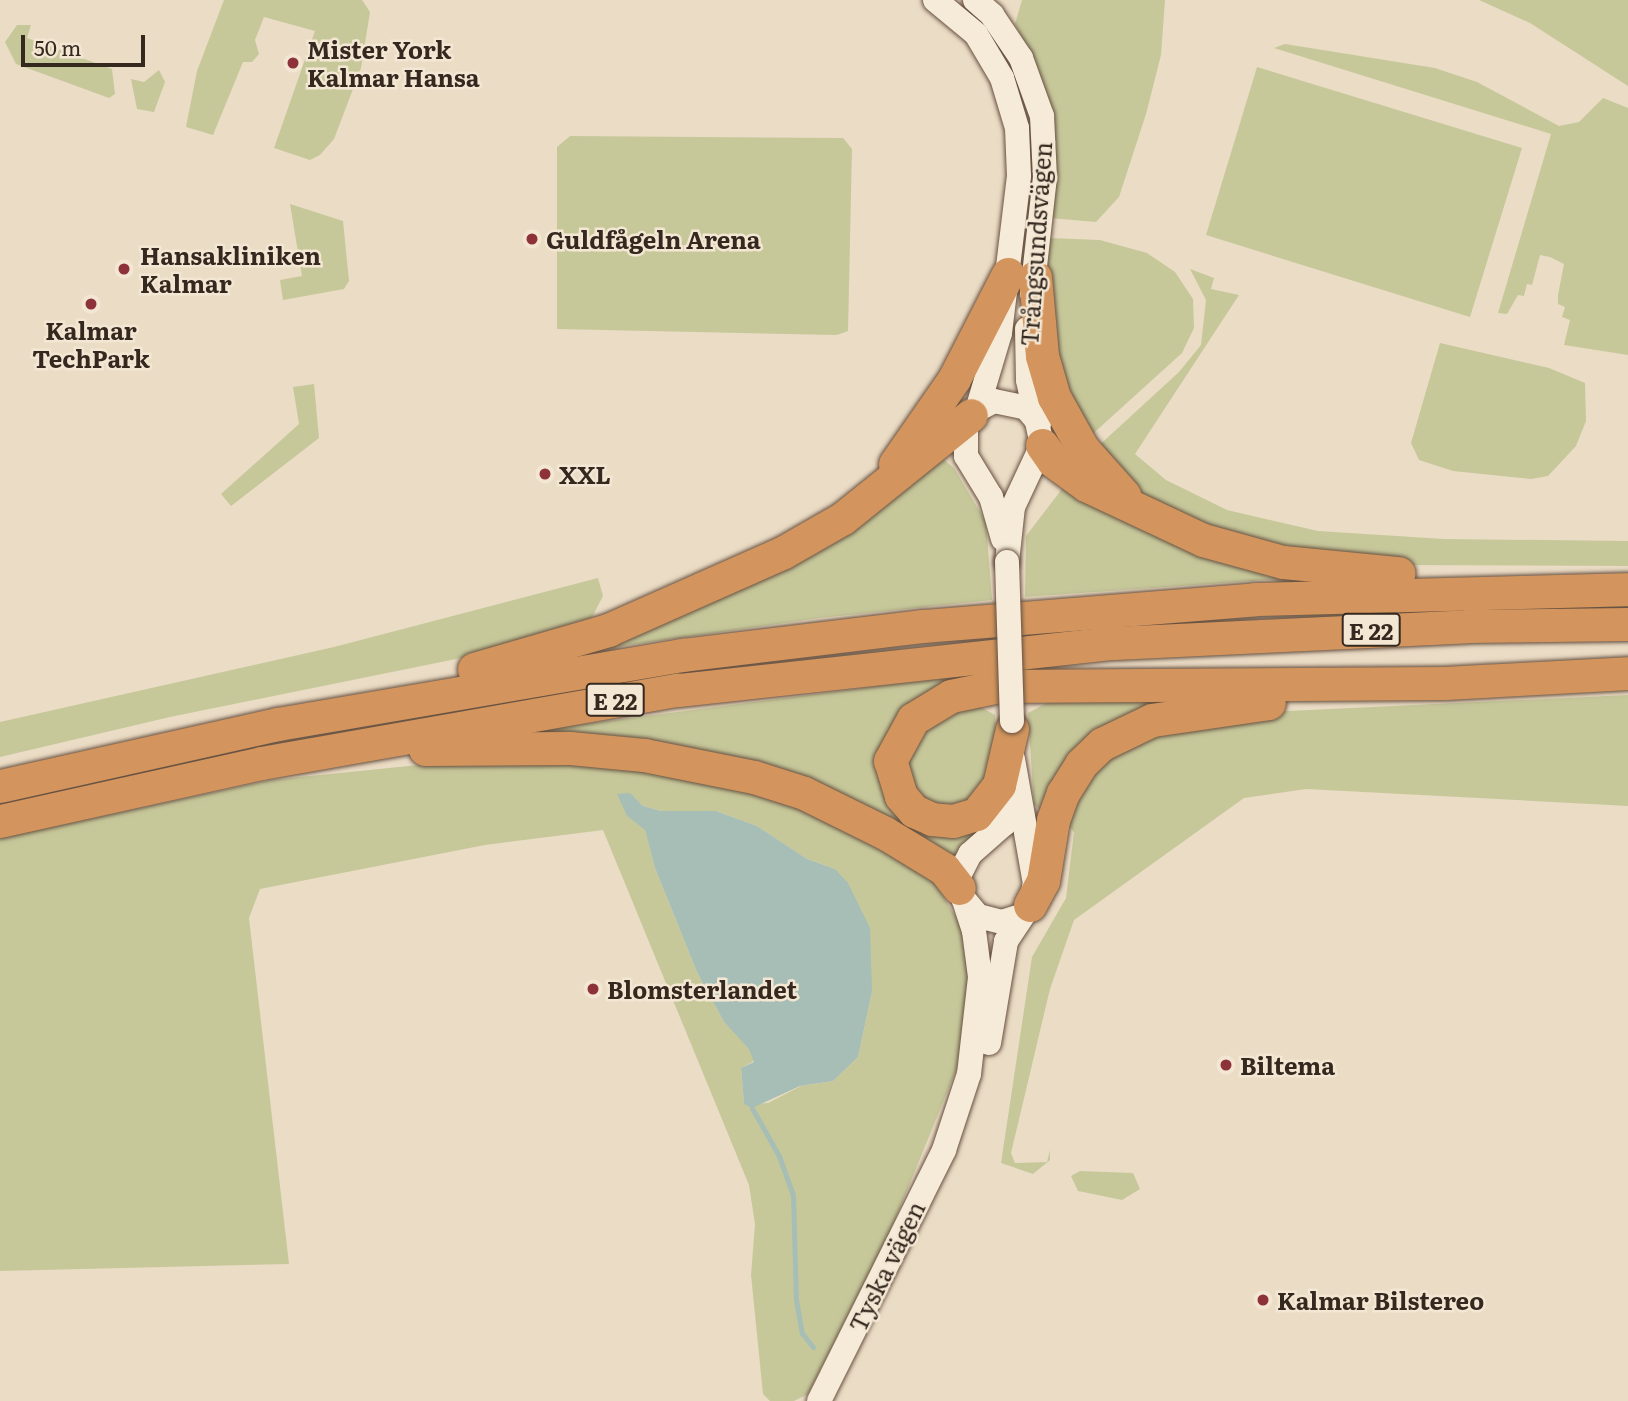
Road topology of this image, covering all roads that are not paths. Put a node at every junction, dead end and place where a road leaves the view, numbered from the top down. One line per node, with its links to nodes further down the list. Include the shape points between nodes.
1 (935, 0): 3 (main road, Trångsundsvägen, via 976,34 1012,102)
2 (975, 0): 3 (main road, Trångsundsvägen, via 992,15 1021,58 1042,116 1045,177)
3 (1021, 276): 4 (main road, Trångsundsvägen); 5 (main road, Trångsundsvägen, via 1026,361); 6 (highway); 7 (highway, via 1054,397 1083,449)
4 (974, 412): 5 (main road, via 1006,401 1026,408); 6 (highway); 8 (main road, Trångsundsvägen, via 963,435 966,457 991,497)
5 (1041, 434): 7 (highway, via 1066,471); 8 (main road, Trångsundsvägen, via 1016,496)
6 (867, 500): 14 (highway, via 782,553 608,630)
7 (1141, 512): 9 (highway, via 1203,540 1283,562)
8 (1006, 555): 15 (main road, Trångsundsvägen, bridge)
9 (1564, 589): 10 (highway, E 22); 14 (highway, E 22, via 1255,599 923,626 683,655)
10 (1628, 589)
11 (1628, 624): 16 (highway, E 22, via 1256,634 971,656 678,690)
12 (1628, 673): 13 (highway)
13 (1445, 683): 15 (highway, via 999,686 971,691 932,704 913,719 900,738 890,761 901,796 914,811 932,819 953,821 976,814 999,785); 20 (highway, via 1188,712 1119,733 1081,764 1063,793 1043,881)
14 (278, 724): 17 (highway, E 22)
15 (1012, 736): 19 (main road, Trångsundsvägen, via 1004,824 964,862); 20 (main road, Trångsundsvägen, via 1035,875)
16 (262, 763): 18 (highway, E 22); 19 (highway, via 519,746 620,752 701,764 804,793 848,813 922,854 951,876)
17 (0, 786)
18 (0, 821)
19 (961, 893): 20 (main road, via 978,916 988,920 1002,922); 21 (main road, Tyska vägen, via 977,942 980,993 970,1074)
20 (1026, 911): 21 (main road, Tyska vägen, via 1006,942 987,1053)
21 (952, 1130): 22 (main road, Tyska vägen)
22 (819, 1401)

